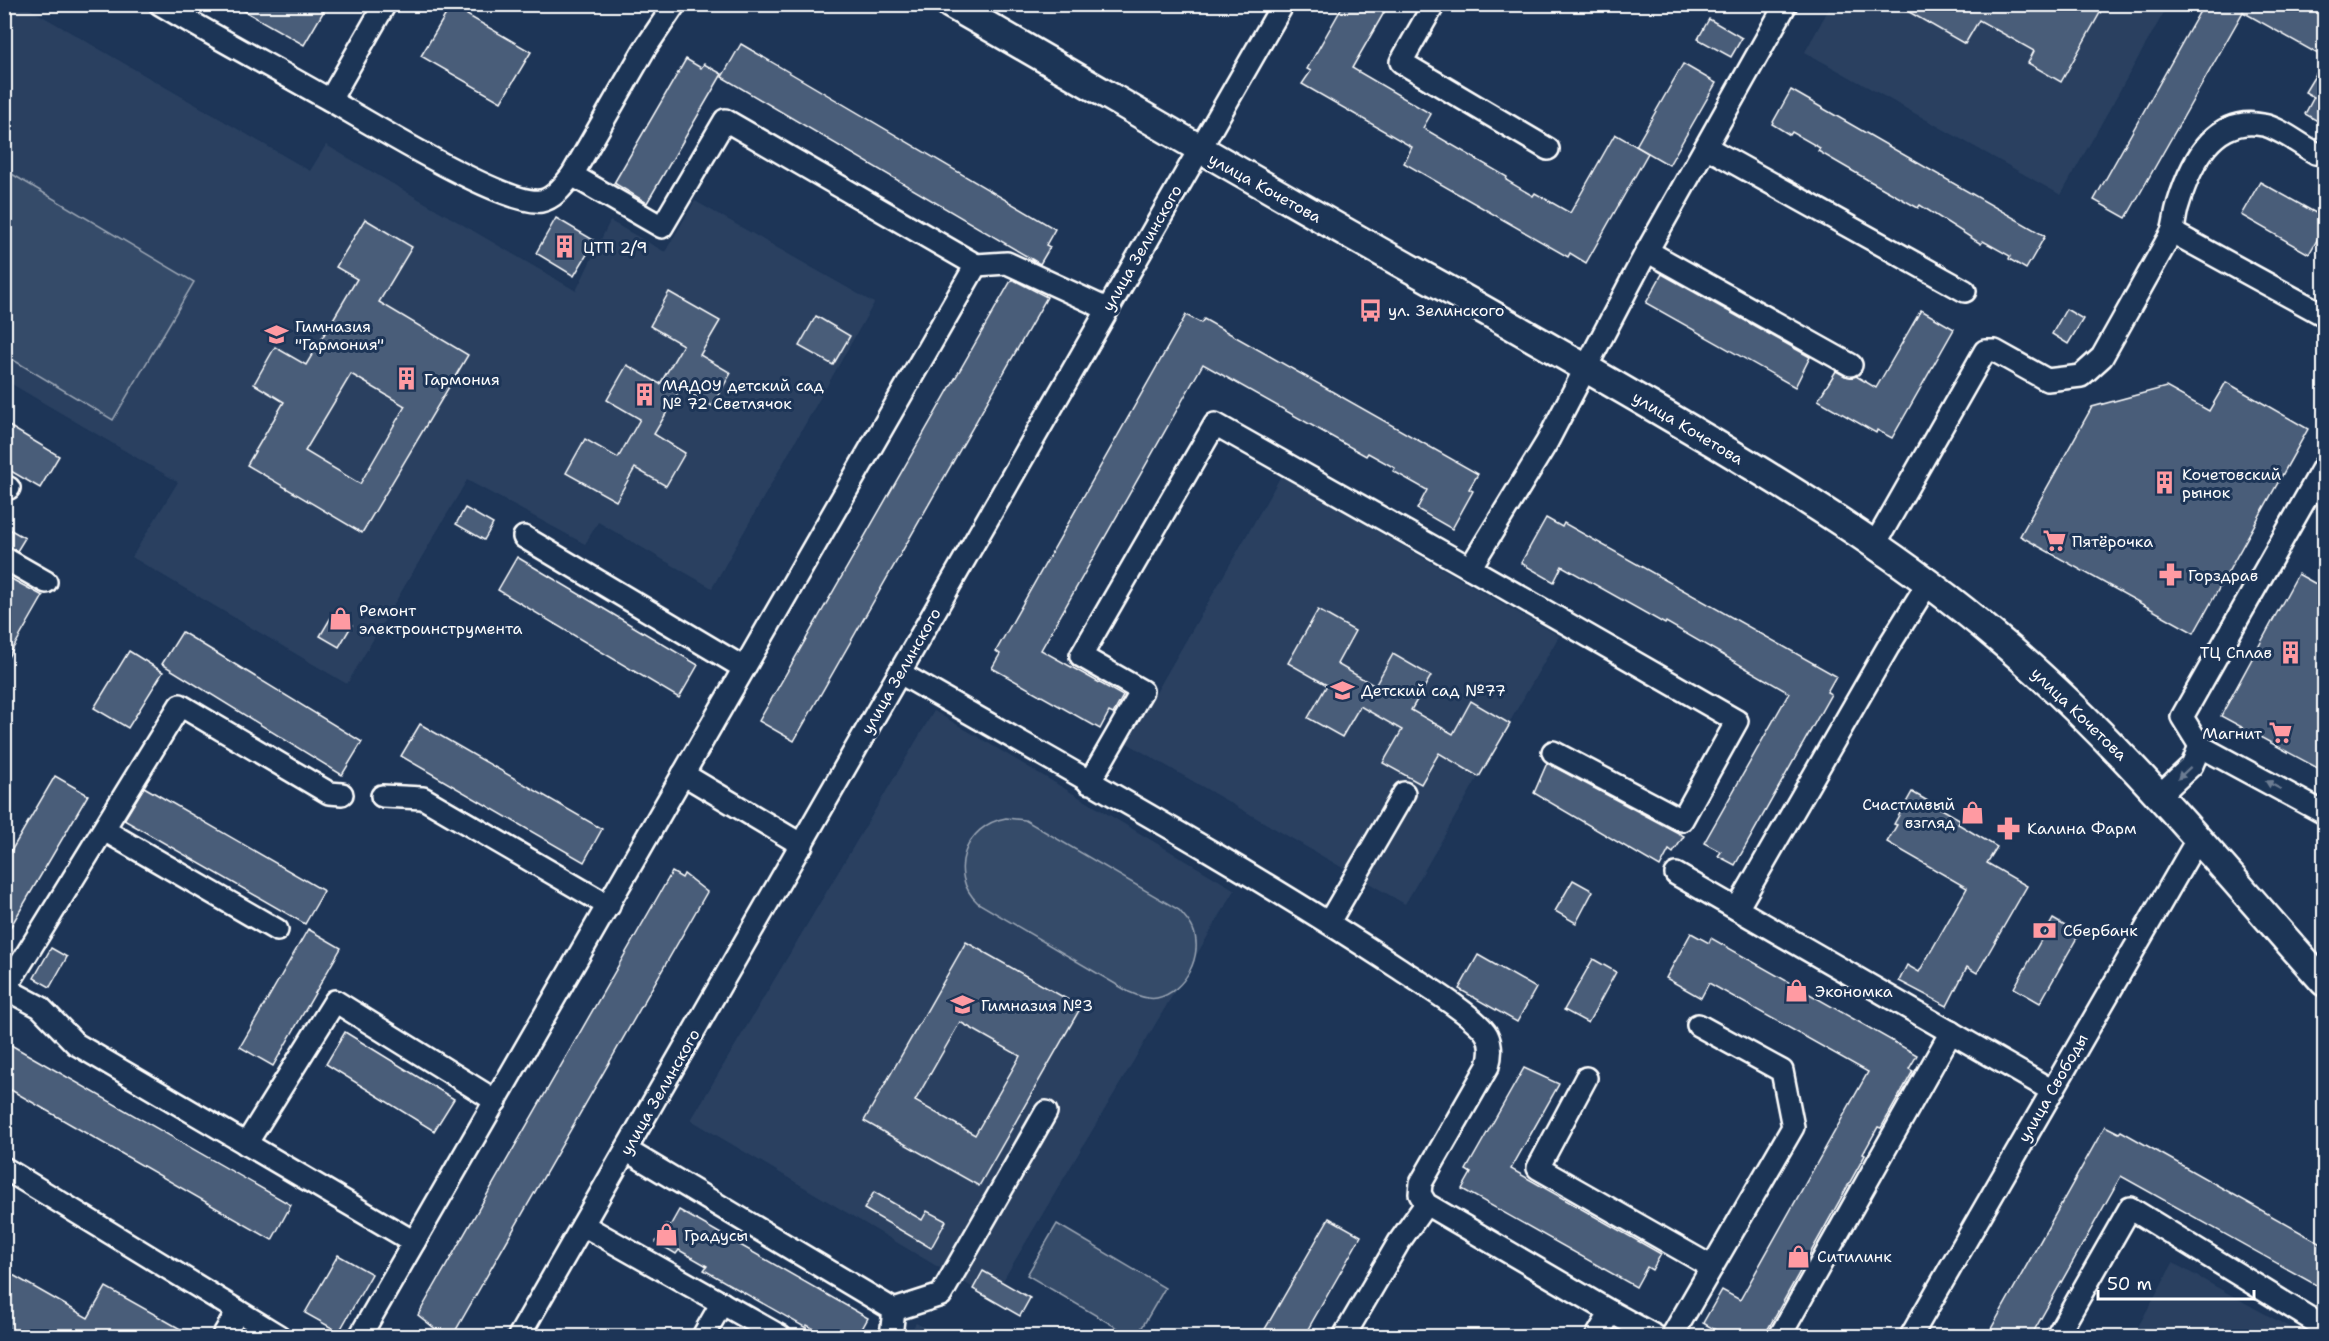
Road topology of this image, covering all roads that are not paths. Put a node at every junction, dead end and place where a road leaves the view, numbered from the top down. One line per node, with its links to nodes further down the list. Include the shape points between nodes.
1 (159, 4): 8 (street)
2 (385, 4): 8 (street)
3 (950, 4): 11 (main road, улица Кочетова)
4 (1283, 4): 11 (street, улица Зелинского)
5 (1434, 4): 10 (street, via 1401,62)
6 (1786, 4): 9 (street)
7 (671, 6): 13 (street)
8 (330, 100): 13 (street, via 490,187 520,198 542,201 560,190)
9 (1706, 147): 15 (street); 17 (street)
10 (1548, 149)
11 (1199, 150): 18 (street, улица Зелинского); 21 (main road, улица Кочетова)
12 (2325, 154): 14 (street, via 2316,153 2265,125 2245,123 2223,128 2201,150 2177,206)
13 (572, 175): 16 (street, via 662,227 725,120)
14 (2172, 232): 19 (street); 24 (street, via 2102,357 2081,376 2047,380 1995,351 1985,351)
15 (1647, 251): 20 (street); 21 (street)
16 (976, 265): 18 (street, via 1007,263); 29 (street)
17 (1965, 291)
18 (1107, 309): 30 (street, улица Зелинского)
19 (2322, 309)
20 (1851, 365)
21 (1586, 367): 24 (main road, улица Кочетова, via 1783,484); 26 (street, via 1547,442)
22 (2325, 466): 31 (street, via 2182,717)
23 (524, 537): 29 (street)
24 (1875, 544): 28 (main road, улица Кочетова)
25 (4, 558): 27 (street)
26 (1470, 568): 32 (street, via 1737,721 1682,820); 34 (street, via 1215,424 1081,656 1142,691)
27 (46, 582)
28 (1928, 582): 37 (main road, улица Кочетова, via 2058,692); 45 (street)
29 (744, 668): 33 (street)
30 (900, 673): 34 (street); 42 (street, улица Зелинского)
31 (2200, 746): 37 (street, one-way to 37, via 2192,765); 39 (street, one-way to 31)
32 (1553, 752)
33 (683, 774): 42 (street); 44 (street)
34 (1089, 783): 46 (street)
35 (1404, 793): 46 (street)
36 (342, 794): 40 (street, via 329,793 180,705)
37 (2160, 795): 41 (main road, улица Кочетова)
38 (382, 796): 44 (street, via 423,798)
39 (2325, 813)
40 (104, 830): 47 (street); 49 (street)
41 (2197, 840): 48 (main road, улица Кочетова); 53 (street, улица Свободы)
42 (802, 845): 57 (street, улица Зелинского)
43 (1676, 874): 45 (street)
44 (609, 906): 54 (street)
45 (1737, 909): 51 (street)
46 (1329, 922): 59 (street, via 1429,988 1487,1035 1491,1052 1488,1066 1421,1183 1420,1194)
47 (277, 930)
48 (2325, 982)
49 (6, 991): 56 (street, via 40,1007 76,1044)
50 (1698, 1025): 62 (street, via 1782,1071 1793,1128)
51 (1952, 1032): 53 (street); 79 (street)
52 (1586, 1078): 62 (street, via 1538,1168)
53 (2051, 1090): 80 (street, улица Свободы)
54 (496, 1101): 56 (street, via 335,1001); 61 (street)
55 (1046, 1112): 64 (street, via 941,1295)
56 (246, 1144): 61 (street)
57 (626, 1150): 60 (street, улица Зелинского); 64 (street)
58 (4, 1168): 65 (street)
59 (1425, 1204): 66 (street); 75 (street, via 1398,1242)
60 (584, 1225): 63 (street); 71 (street, улица Зелинского)
61 (414, 1242): 70 (street)
62 (1712, 1267): 78 (street)
63 (722, 1303): 72 (street); 73 (street)
64 (894, 1310): 74 (street)
65 (237, 1311): 68 (street); 69 (street)
66 (1611, 1312): 76 (street); 77 (street)
67 (2325, 1327): 81 (street, via 2130,1208)
68 (223, 1336)
69 (279, 1336)
70 (360, 1336)
71 (519, 1336)
72 (703, 1336)
73 (780, 1336)
74 (891, 1336)
75 (1344, 1336)
76 (1597, 1336)
77 (1655, 1336)
78 (1672, 1336)
79 (1780, 1336)
80 (1911, 1336)
81 (2057, 1336)

